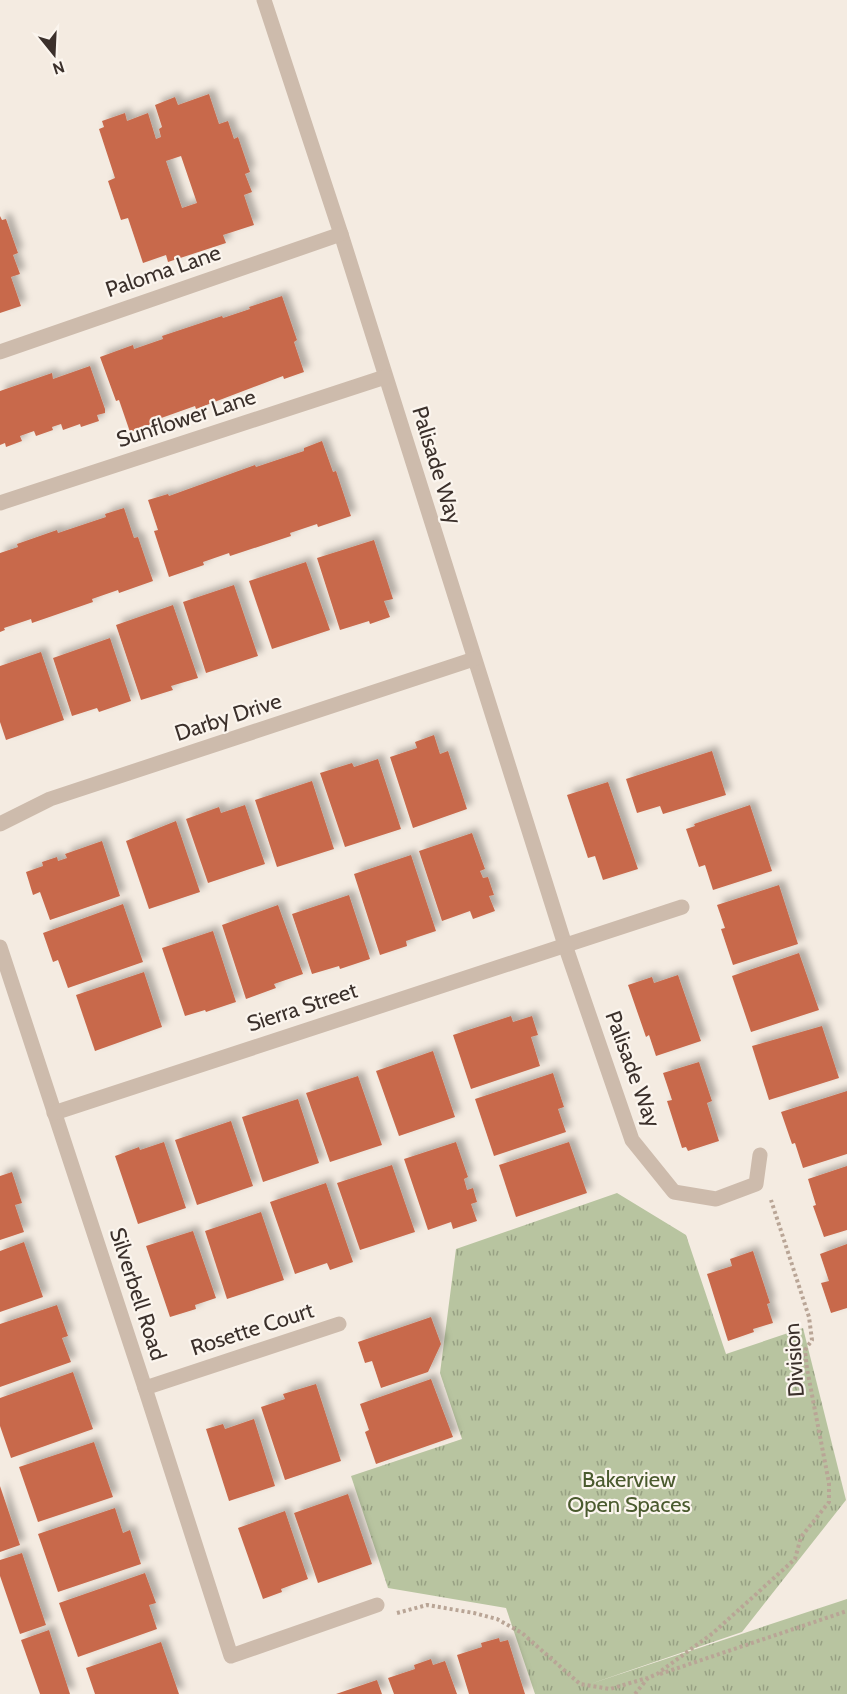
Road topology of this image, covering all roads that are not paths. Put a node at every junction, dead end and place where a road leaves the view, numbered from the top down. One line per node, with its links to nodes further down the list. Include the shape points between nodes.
1 (264, 0): 2 (street, Palisade Way)
2 (341, 234): 3 (street, Paloma Lane); 4 (street, Palisade Way)
3 (0, 352)
4 (385, 377): 5 (street, Sunflower Lane); 6 (street, Palisade Way)
5 (0, 503)
6 (474, 659): 7 (street, Darby Drive, via 50,799); 9 (street, Palisade Way)
7 (0, 824)
8 (682, 907): 9 (street)
9 (565, 945): 11 (street, Sierra Street); 12 (street, Palisade Way, via 632,1140 674,1192 716,1199 756,1184)
10 (0, 946): 11 (street, Silverbell Road)
11 (54, 1113): 14 (street, Silverbell Road)
12 (760, 1155)
13 (339, 1324): 14 (street, Rosette Court)
14 (145, 1388): 15 (street, Silverbell Road, via 231,1656)
15 (377, 1605)

